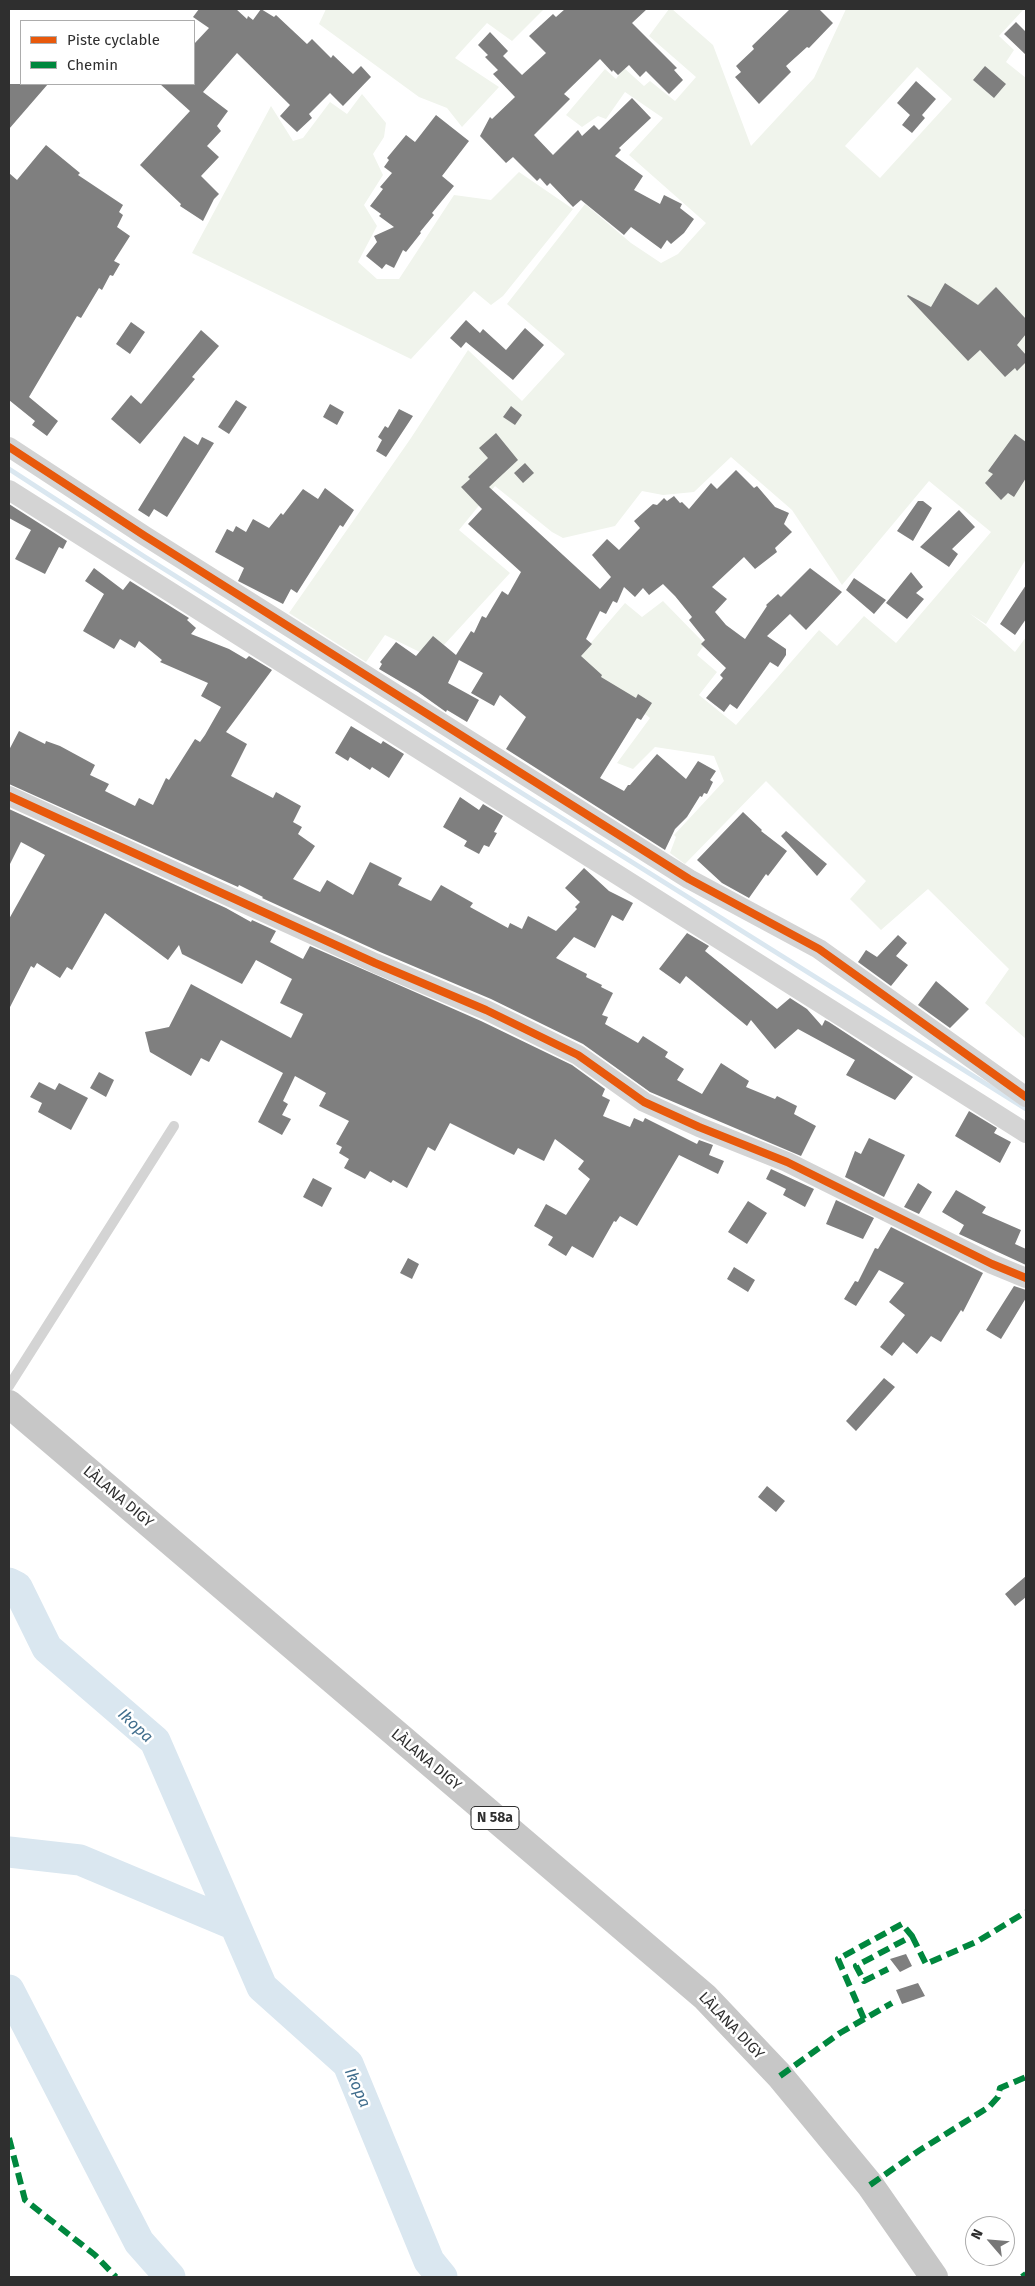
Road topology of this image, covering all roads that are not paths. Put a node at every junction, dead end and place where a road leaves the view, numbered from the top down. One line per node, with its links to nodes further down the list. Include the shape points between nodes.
1 (9, 447): 4 (street, via 689,879 819,949)
2 (9, 490): 6 (street)
3 (9, 796): 7 (street, via 486,1010 578,1055 644,1102 787,1162)
4 (1026, 1096)
5 (174, 1126): 8 (lane)
6 (1026, 1134)
7 (1026, 1278)
8 (9, 1386)
9 (9, 1404): 10 (main road, LÀLANA DIGY / N 58a, via 705,1997 780,2076 870,2185)
10 (934, 2277)

